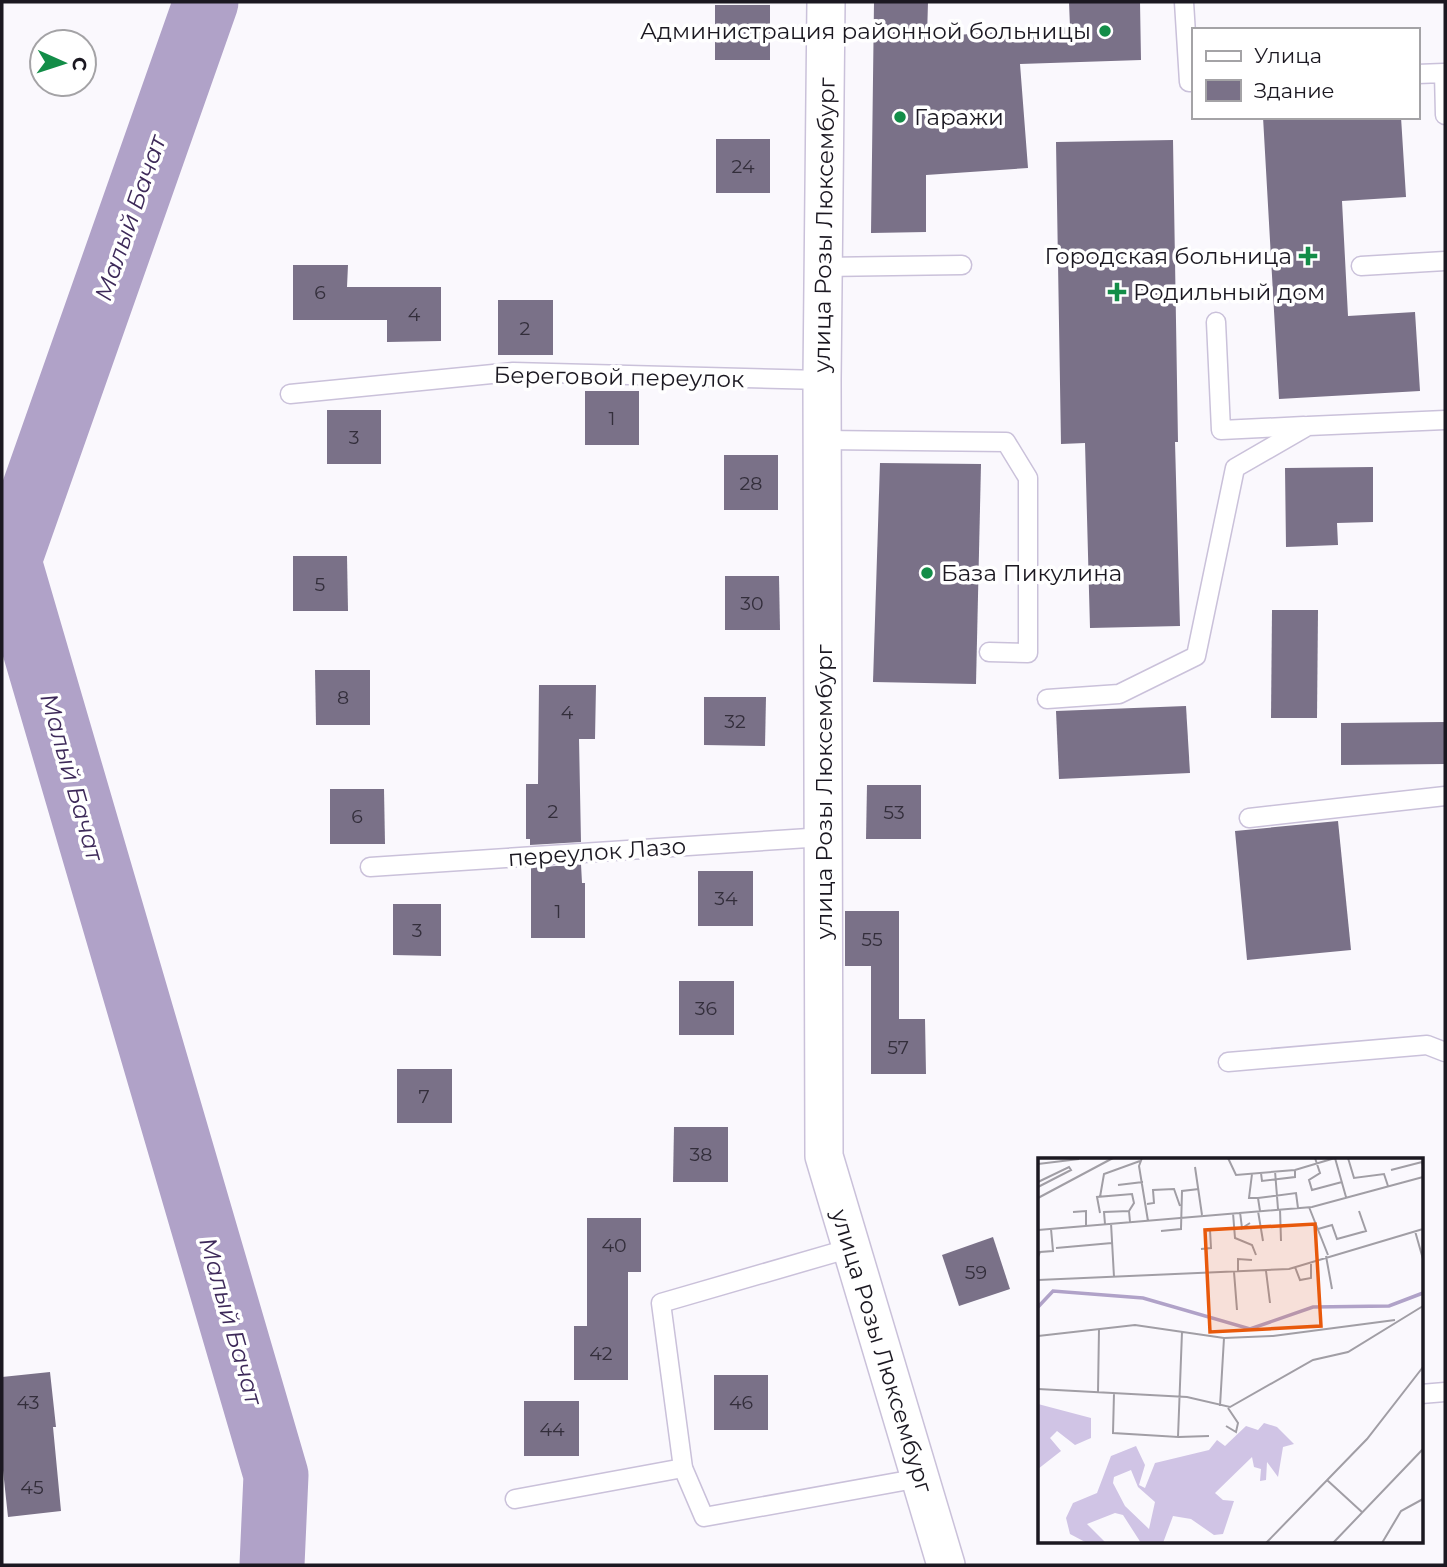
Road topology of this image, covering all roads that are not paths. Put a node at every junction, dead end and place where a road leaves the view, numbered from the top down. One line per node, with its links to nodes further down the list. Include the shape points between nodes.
1 (826, 2): 8 (street, улица Розы Люксембург)
2 (1184, 2): 4 (lane)
3 (1419, 74): 5 (lane, via 1444,73)
4 (1192, 82)
5 (1445, 116)
6 (1445, 261): 9 (lane)
7 (962, 265): 8 (lane)
8 (823, 267): 11 (street, улица Розы Люксембург)
9 (1361, 267)
10 (1216, 323): 14 (lane, via 1222,430)
11 (822, 380): 12 (lane, Береговой переулок, via 513,372); 15 (street, улица Розы Люксембург)
12 (290, 394)
13 (1445, 420): 14 (lane)
14 (1308, 426): 17 (lane, via 1235,468 1196,656 1119,694)
15 (823, 440): 16 (lane, via 1006,442 1028,478 1028,653); 20 (street, улица Розы Люксембург)
16 (989, 652)
17 (1047, 699)
18 (1445, 796): 19 (lane)
19 (1249, 818)
20 (824, 837): 21 (lane, переулок Лазо); 24 (street, улица Розы Люксембург, via 824,1156)
21 (370, 867)
22 (1445, 1052): 23 (lane, via 1427,1045)
23 (1228, 1062)
24 (851, 1248): 27 (lane, via 661,1303); 28 (street, улица Розы Люксембург)
25 (1445, 1392): 26 (lane)
26 (1422, 1394)
27 (683, 1468): 28 (lane, via 704,1517); 29 (lane)
28 (920, 1478): 30 (street, улица Розы Люксембург)
29 (515, 1499)
30 (946, 1565)

